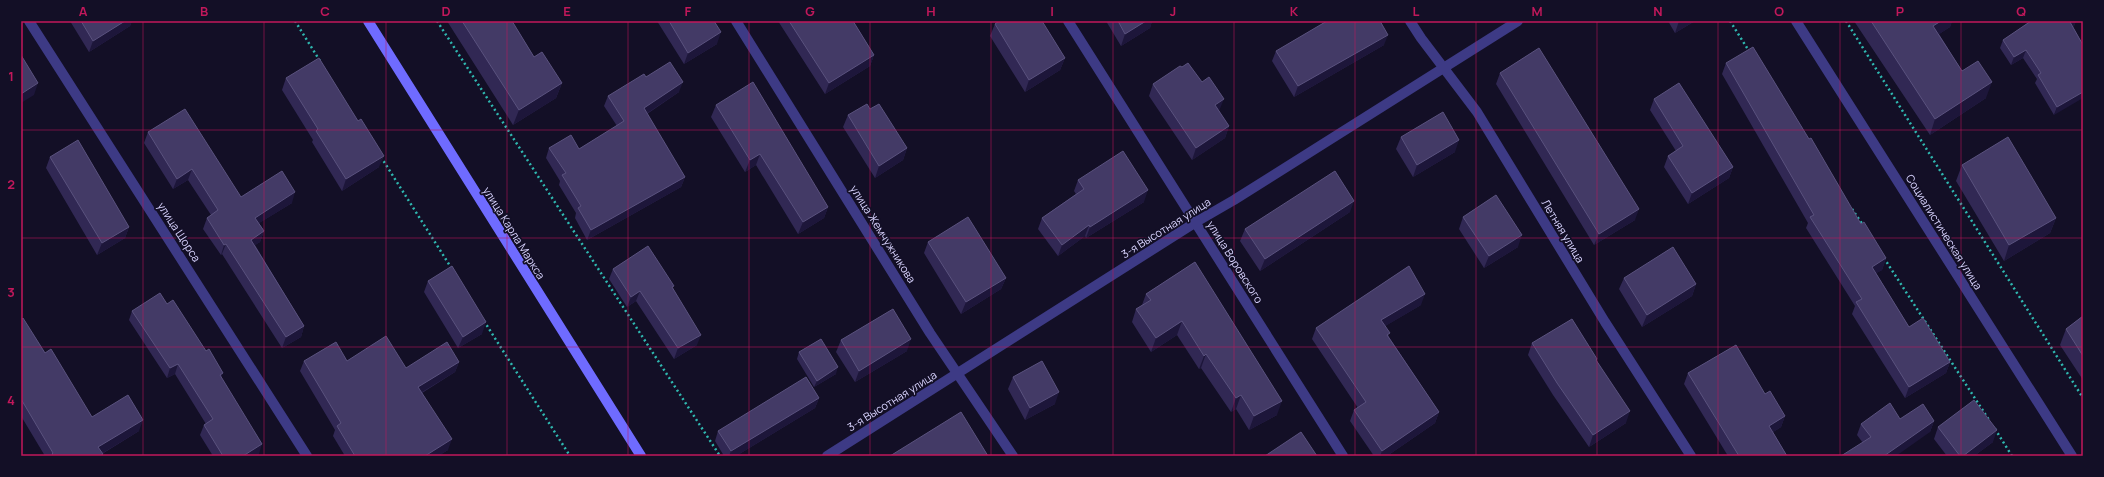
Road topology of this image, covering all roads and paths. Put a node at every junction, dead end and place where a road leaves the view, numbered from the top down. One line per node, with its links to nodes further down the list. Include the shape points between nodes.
1 (29, 21): 24 (street, улица Щорса)
2 (295, 21): 13 (path)
3 (368, 21): 26 (main road, улица Карла Маркса)
4 (437, 21): 27 (path)
5 (736, 21): 22 (street, улица Жемчужникова, via 930,333)
6 (1068, 21): 17 (street, улица Воровского)
7 (1410, 21): 14 (street, Летняя улица)
8 (1518, 21): 14 (street, 3-я Высотная улица)
9 (1730, 21): 12 (path)
10 (1796, 21): 33 (street, Социалистическая улица)
11 (1846, 21): 23 (path)
12 (1751, 54)
13 (324, 68)
14 (1444, 68): 17 (street, 3-я Высотная улица); 31 (street, Летняя улица, via 1477,112 1605,322)
15 (379, 155): 20 (path)
16 (1850, 206): 18 (path)
17 (1196, 222): 22 (street, 3-я Высотная улица); 30 (street, улица Воровского)
18 (1863, 226)
19 (1880, 252): 32 (path)
20 (456, 275)
21 (481, 316): 25 (path)
22 (959, 373): 28 (street, 3-я Высотная улица); 29 (street, улица Жемчужникова)
23 (2083, 398)
24 (307, 456)
25 (570, 456)
26 (641, 456)
27 (720, 456)
28 (828, 456)
29 (1013, 456)
30 (1343, 456)
31 (1691, 456)
32 (2012, 456)
33 (2072, 456)

